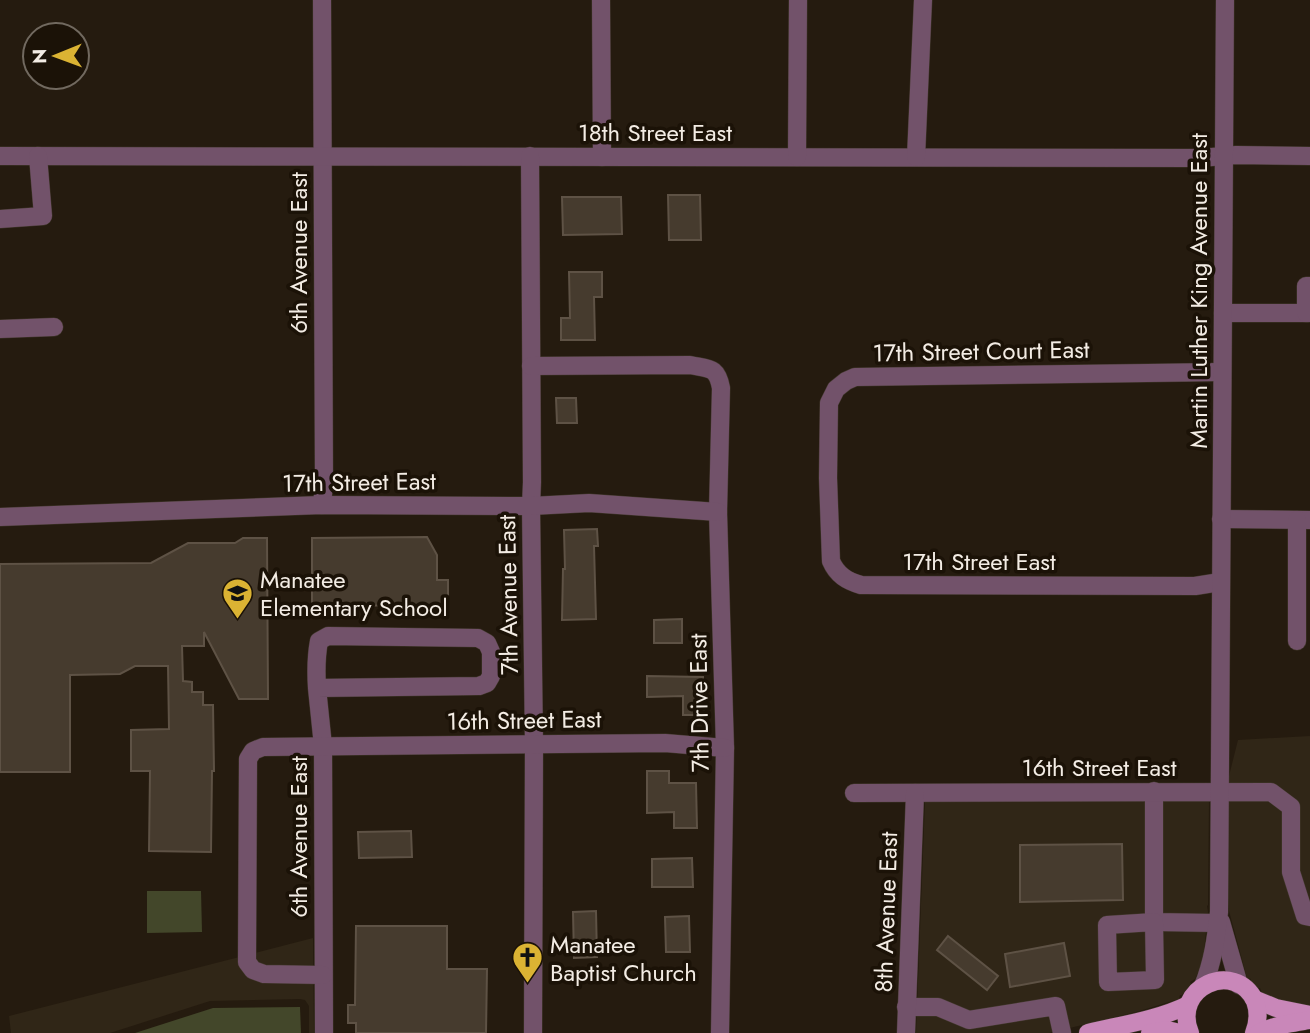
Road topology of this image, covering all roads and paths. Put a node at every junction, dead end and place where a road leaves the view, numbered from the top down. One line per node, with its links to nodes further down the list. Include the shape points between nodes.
1 (322, 0): 11 (street, 6th Avenue East)
2 (601, 0): 12 (street)
3 (798, 0): 13 (street)
4 (923, 0): 14 (street)
5 (1225, 0): 9 (street, Martin Luther King Avenue East)
6 (0, 156): 7 (street, 18th Street East)
7 (38, 156): 11 (street, 18th Street East); 15 (street, via 43,216)
8 (530, 156): 11 (street, 18th Street East); 12 (street, 18th Street East); 21 (street, 7th Avenue East)
9 (1224, 156): 10 (street, 18th Street East); 14 (street, 18th Street East); 17 (street, Martin Luther King Avenue East)
10 (1310, 156)
11 (322, 157): 24 (street, 6th Avenue East)
12 (602, 157): 13 (street, 18th Street East)
13 (797, 157): 14 (street, 18th Street East)
14 (916, 157)
15 (0, 219)
16 (1310, 286): 18 (street, via 1306,286)
17 (1223, 313): 18 (street); 22 (street, Martin Luther King Avenue East)
18 (1308, 313)
19 (54, 327): 20 (street)
20 (0, 329)
21 (531, 366): 25 (street, 7th Avenue East); 26 (street, 7th Drive East, via 690,365 716,373 721,388)
22 (1222, 372): 23 (street, 17th Street Court East, via 855,377 836,389 830,403); 28 (street, Martin Luther King Avenue East)
23 (828, 478): 30 (street, 17th Street East, via 831,561 848,582 1195,586)
24 (322, 505): 25 (street, 17th Street East); 27 (street, 17th Street East)
25 (531, 506): 26 (street, 17th Street East, via 589,503); 33 (street, 7th Avenue East)
26 (718, 512): 35 (street, 7th Drive East)
27 (0, 517)
28 (1221, 519): 29 (street); 30 (street, Martin Luther King Avenue East)
29 (1303, 520): 31 (street)
30 (1220, 582): 37 (street, Martin Luther King Avenue East)
31 (1297, 641)
32 (317, 688): 32 (street, 6th Avenue East, via 319,641 328,636 478,638 491,652 491,676 479,686); 34 (street, 6th Avenue East)
33 (534, 745): 34 (street, 16th Street East); 35 (street, 16th Street East, via 665,743); 51 (street, 7th Avenue East)
34 (323, 746): 42 (street, 6th Avenue East); 42 (street, 16th Street East, via 263,747 248,759 247,962 264,974)
35 (725, 748): 52 (street, 7th Drive East)
36 (1154, 791): 37 (street, 16th Street East); 39 (street, 16th Street East); 40 (street, via 1154,922)
37 (1219, 791): 40 (street, Martin Luther King Avenue East); 41 (street, 16th Street East, via 1271,792 1292,807 1292,872 1305,916)
38 (854, 793): 39 (street, 16th Street East)
39 (915, 793): 47 (street, 8th Avenue East)
40 (1218, 917): 43 (street); 44 (street)
41 (1310, 917)
42 (323, 975): 50 (street, 6th Avenue East)
43 (1239, 985): 44 (main road, via 1219,981); 45 (main road)
44 (1203, 986): 46 (main road)
45 (1254, 999): 48 (main road); 59 (main road, via 1258,1019)
46 (1188, 1005): 55 (main road); 58 (main road)
47 (906, 1007): 49 (street, via 938,1007); 53 (street, 8th Avenue East)
48 (1310, 1018): 60 (main road)
49 (970, 1026): 54 (street, via 1056,1006)
50 (324, 1033)
51 (533, 1033)
52 (720, 1033)
53 (906, 1033)
54 (1062, 1033)
55 (1088, 1033)
56 (1150, 1033): 57 (main road)
57 (1180, 1033)
58 (1190, 1033)
59 (1254, 1033)
60 (1259, 1033)

